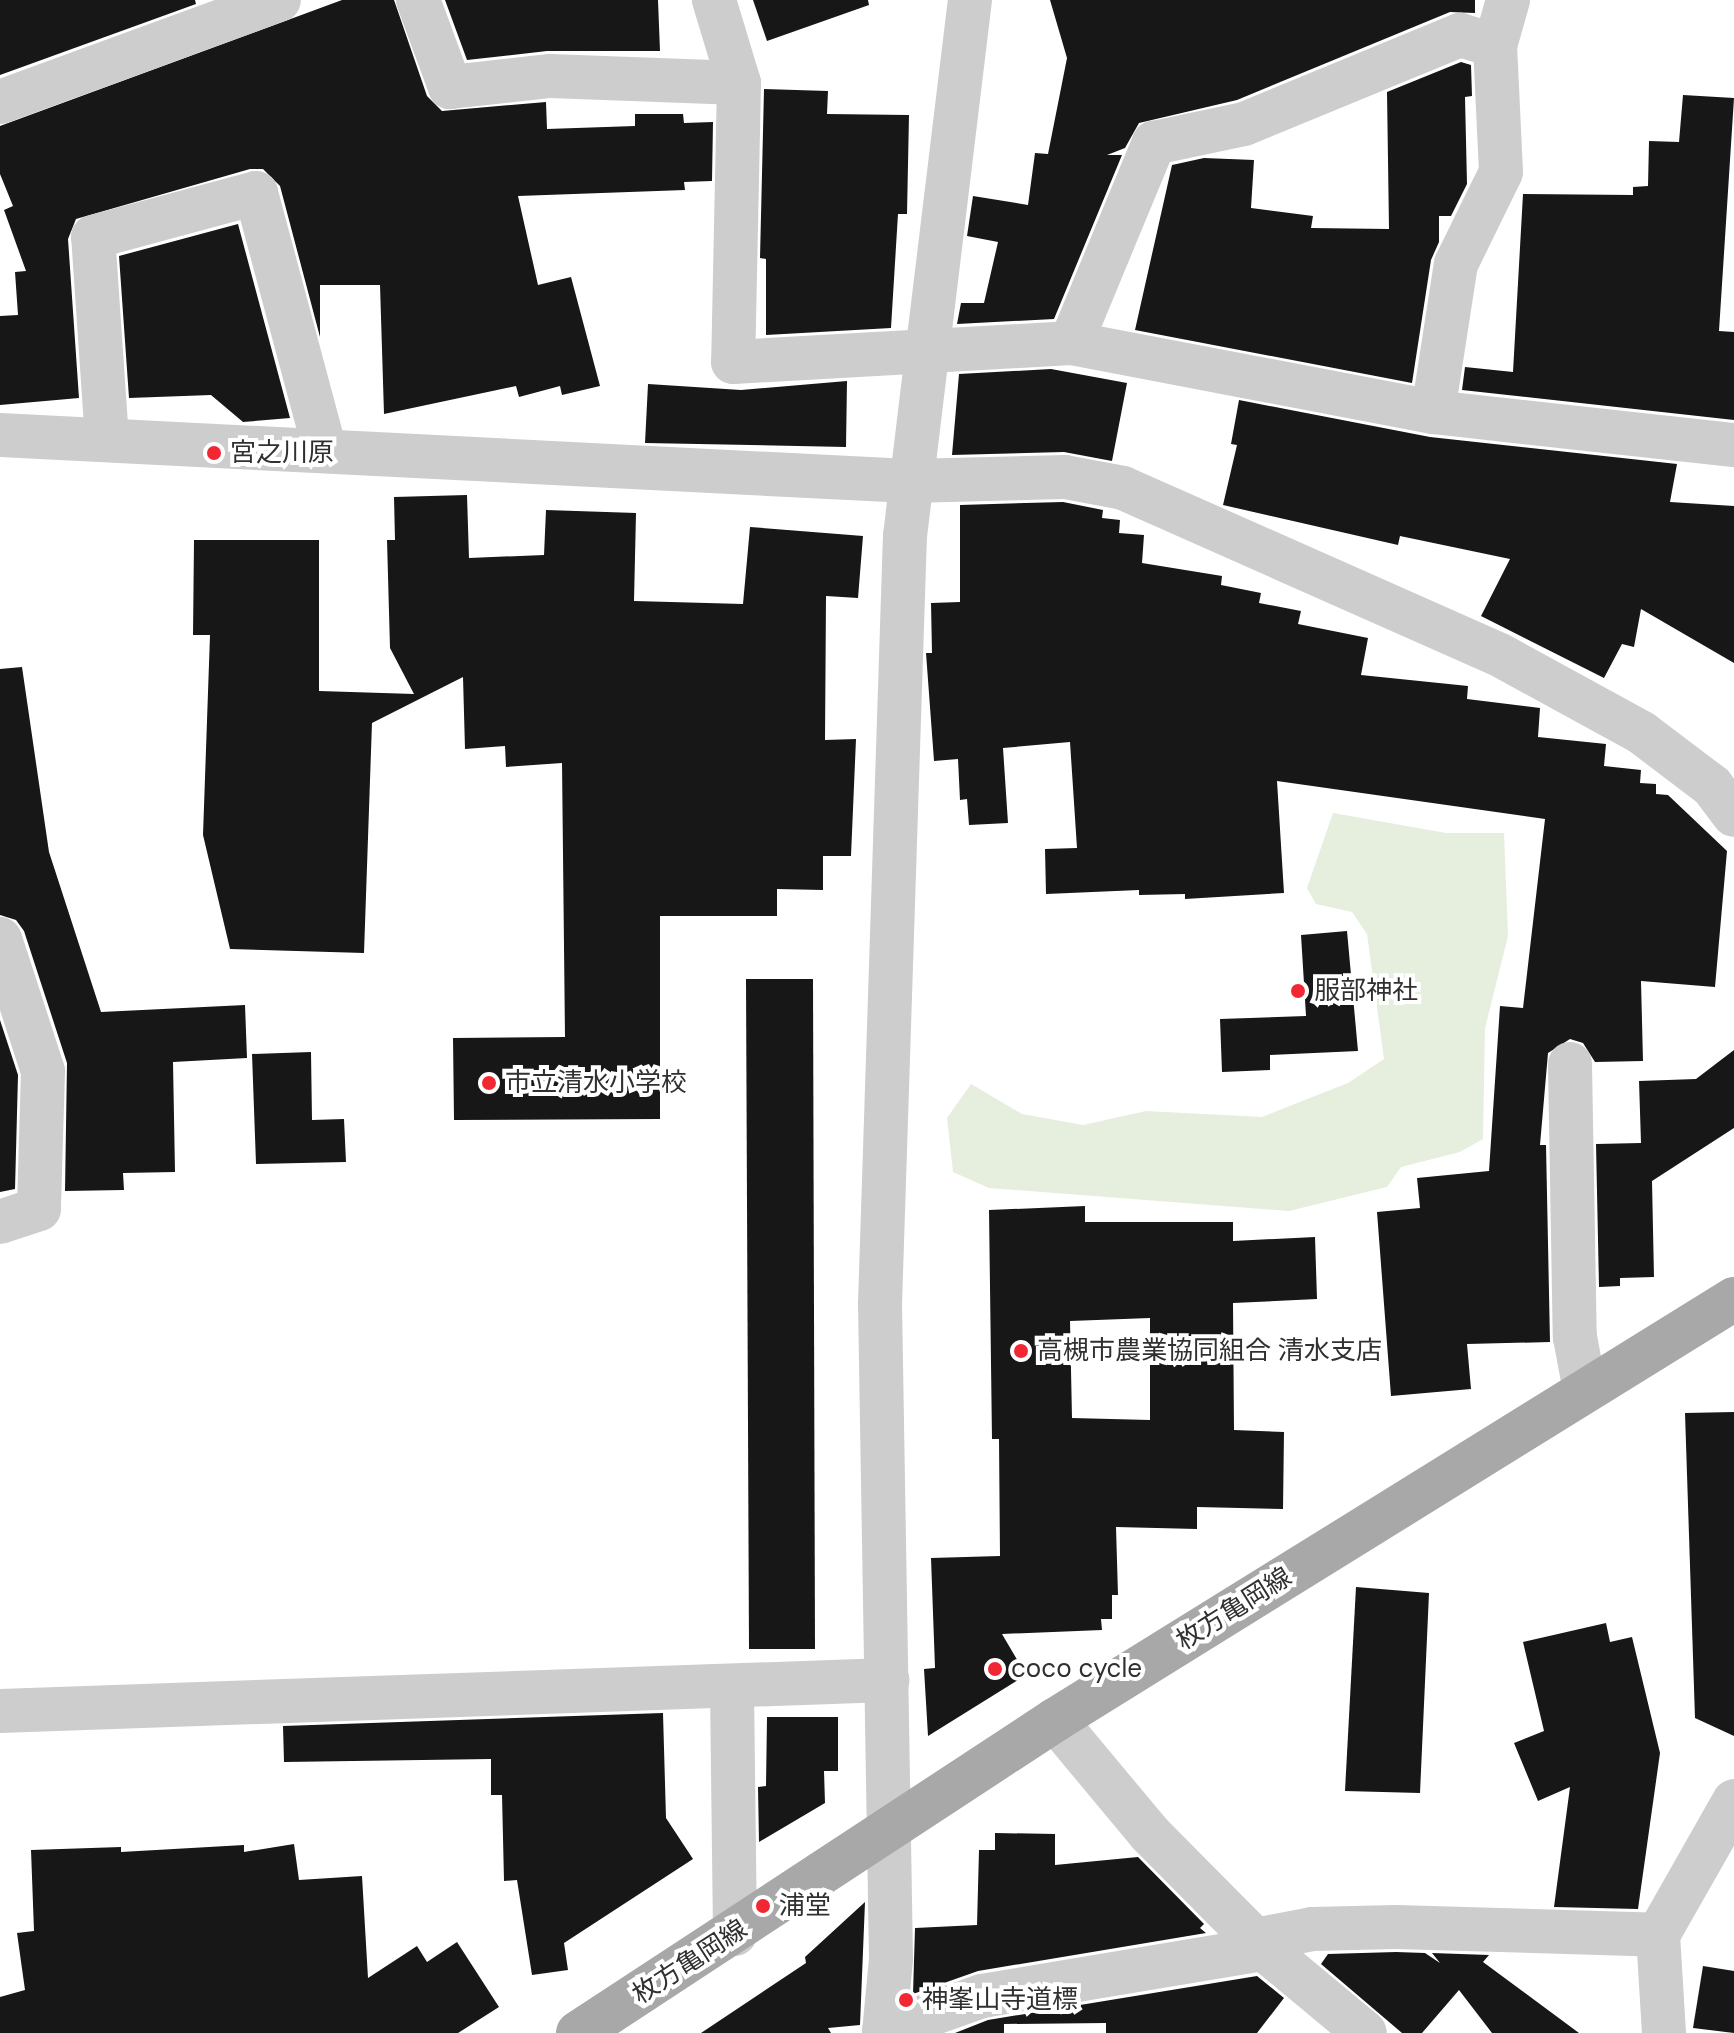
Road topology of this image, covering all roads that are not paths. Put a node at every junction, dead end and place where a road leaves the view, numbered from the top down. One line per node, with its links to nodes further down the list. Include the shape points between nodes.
1 (279, 0): 6 (street)
2 (418, 0): 8 (street, via 450,87 550,76)
3 (714, 0): 8 (street)
4 (970, 0): 11 (street)
5 (1508, 0): 7 (street)
6 (236, 7): 9 (street)
7 (1495, 46): 10 (street, via 1460,35 1244,124 1154,143); 12 (street, via 1501,172 1456,264)
8 (739, 83): 11 (street, via 733,362)
9 (0, 102)
10 (1071, 343): 11 (street); 12 (street)
11 (923, 353): 17 (street)
12 (1433, 412): 15 (street)
13 (0, 435): 14 (street)
14 (107, 440): 16 (street); 16 (street, via 93,237 256,193)
15 (1734, 445)
16 (325, 451): 17 (street)
17 (909, 481): 18 (street, via 1065,477 1123,488 1498,654 1642,733 1712,786); 25 (street, via 880,1304)
18 (1734, 815)
19 (0, 939): 20 (street)
20 (15, 1034): 22 (street, via 43,1071 39,1209)
21 (1570, 1064): 24 (street, via 1575,1337)
22 (0, 1222)
23 (1734, 1299): 24 (main road, 枚方亀岡線)
24 (1585, 1391): 28 (main road, 枚方亀岡線)
25 (887, 1680): 26 (street); 30 (street)
26 (732, 1688): 27 (street); 31 (street)
27 (0, 1711)
28 (1055, 1720): 30 (main road, 枚方亀岡線); 33 (street, via 1149,1833)
29 (1734, 1801): 32 (street)
30 (889, 1828): 31 (main road, 枚方亀岡線); 34 (street, via 891,1959)
31 (735, 1934): 35 (main road, 枚方亀岡線)
32 (1658, 1935): 33 (street, via 1396,1927 1312,1929); 37 (street)
33 (1260, 1944): 34 (street, via 982,1996); 36 (street)
34 (884, 2032)
35 (578, 2033)
36 (1365, 2033)
37 (1664, 2033)

